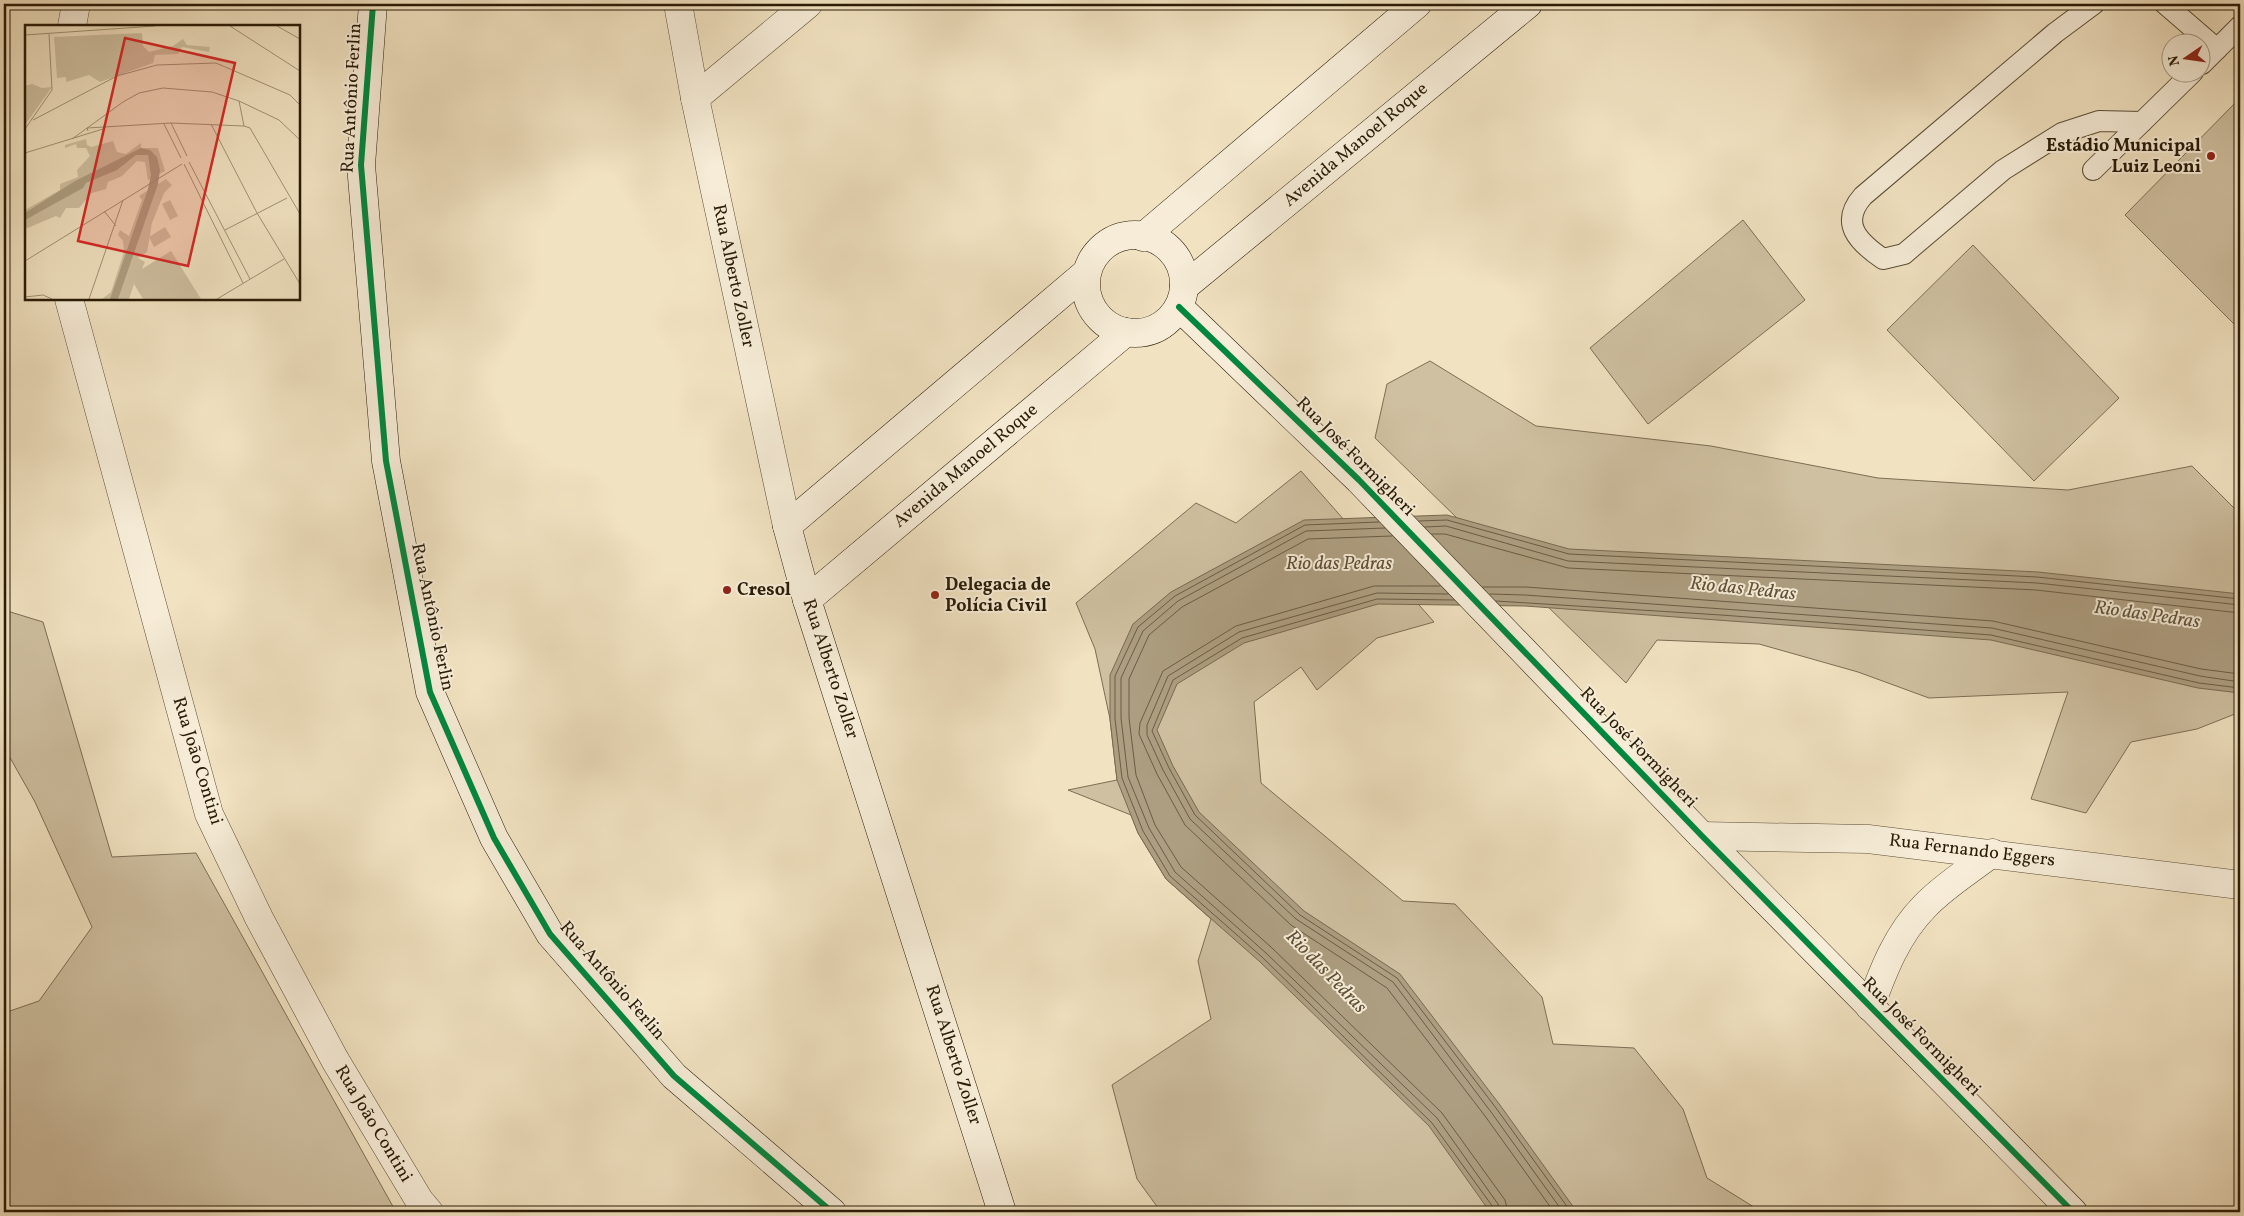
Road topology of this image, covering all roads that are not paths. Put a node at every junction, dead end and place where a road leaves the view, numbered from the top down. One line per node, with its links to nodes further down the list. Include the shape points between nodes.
1 (76, 4): 9 (street)
2 (373, 4): 30 (street, Rua Antônio Ferlin, via 361,165 386,461 430,692 494,838 550,934 674,1076)
3 (678, 4): 14 (street, Rua Alberto Zoller)
4 (808, 4): 14 (street)
5 (1417, 4): 17 (street)
6 (1528, 4): 19 (street, Avenida Manoel Roque)
7 (2094, 4): 15 (lane, via 2054,33 1863,196 1851,217 1855,233 1867,248 1883,259 1904,254 2003,170 2062,133 2099,121)
8 (2165, 4): 11 (lane)
9 (72, 25)
10 (2240, 26): 11 (lane)
11 (2217, 49): 12 (lane)
12 (2212, 54)
13 (2183, 82): 15 (lane)
14 (695, 98): 22 (street, Rua Alberto Zoller)
15 (2142, 122): 16 (lane)
16 (2093, 170)
17 (1143, 237): 18 (street, via 1122,236 1106,244 1093,257); 19 (street, via 1159,240 1173,252 1182,268)
18 (1086, 273): 21 (street, via 1086,292 1093,309 1107,324); 22 (street)
19 (1182, 297): 21 (street, via 1166,323 1146,332); 24 (street, Rua José Formigheri)
20 (68, 300): 29 (street, Rua João Contini, via 209,814 259,918 335,1060)
21 (1126, 332): 23 (street, Avenida Manoel Roque)
22 (787, 526): 23 (street, Rua Alberto Zoller)
23 (807, 600): 28 (street, Rua Alberto Zoller)
24 (1702, 836): 25 (street, Rua Fernando Eggers, via 1868,839); 27 (street, Rua José Formigheri)
25 (1992, 853): 26 (street, Rua Fernando Eggers); 27 (street, via 1925,906 1900,936 1882,972)
26 (2240, 884)
27 (1870, 1007): 31 (street, Rua José Formigheri)
28 (1002, 1210)
29 (429, 1212)
30 (832, 1212)
31 (2073, 1212)

